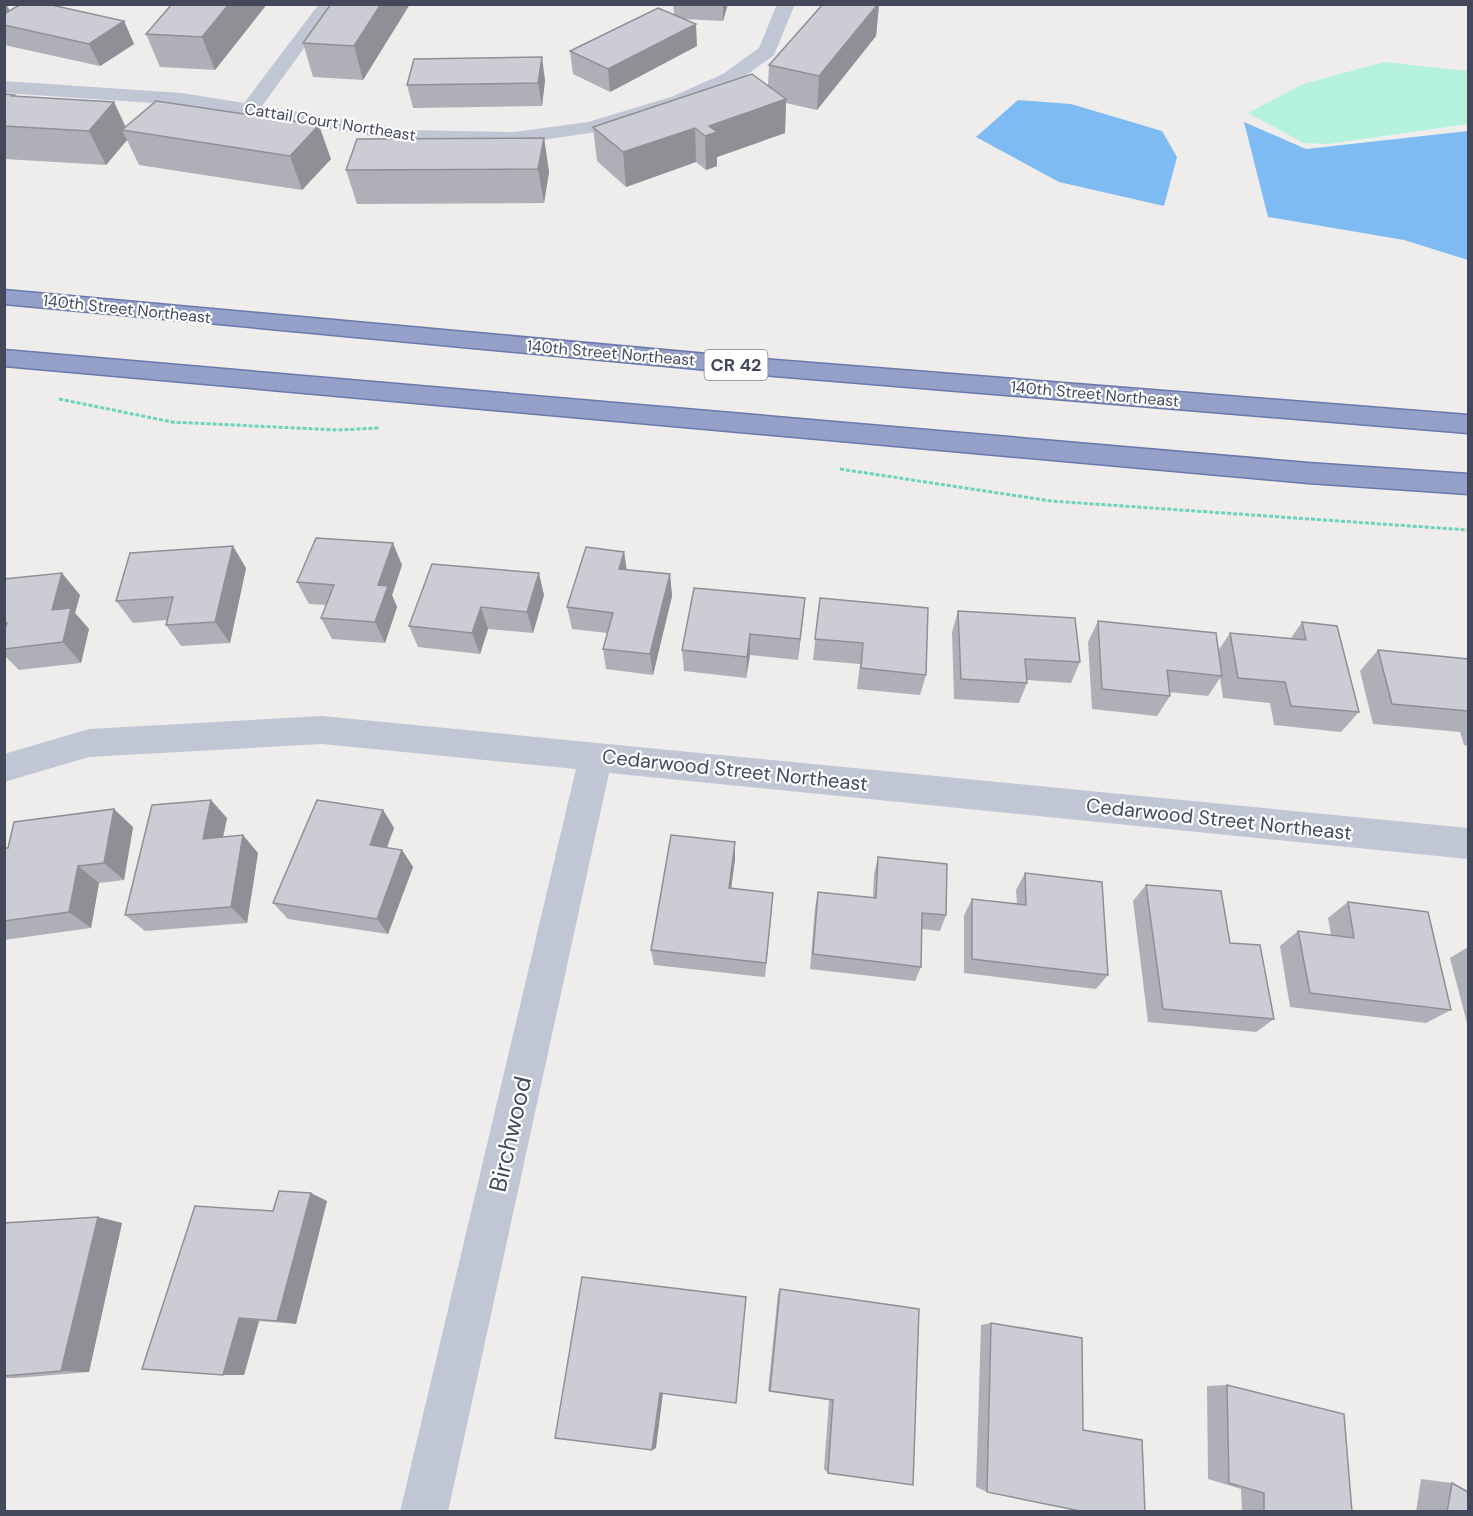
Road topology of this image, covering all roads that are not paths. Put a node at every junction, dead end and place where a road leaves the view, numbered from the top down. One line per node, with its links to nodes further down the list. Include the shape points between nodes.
1 (328, 4): 4 (street)
2 (786, 4): 4 (street, Cattail Court Northeast, via 767,51 730,78 678,101 590,128 514,138 407,136)
3 (4, 87): 4 (street, Cattail Court Northeast, via 182,99)
4 (249, 110)
5 (4, 297): 7 (highway, 140th Street Northeast / CR 42, via 762,367)
6 (4, 358): 8 (highway)
7 (1468, 424)
8 (1468, 484)
9 (596, 756): 10 (street, Cedarwood Street Northeast, via 322,730 89,743); 11 (street, Cedarwood Street Northeast); 12 (street, Birchwood)
10 (4, 768)
11 (1468, 844)
12 (424, 1512)

